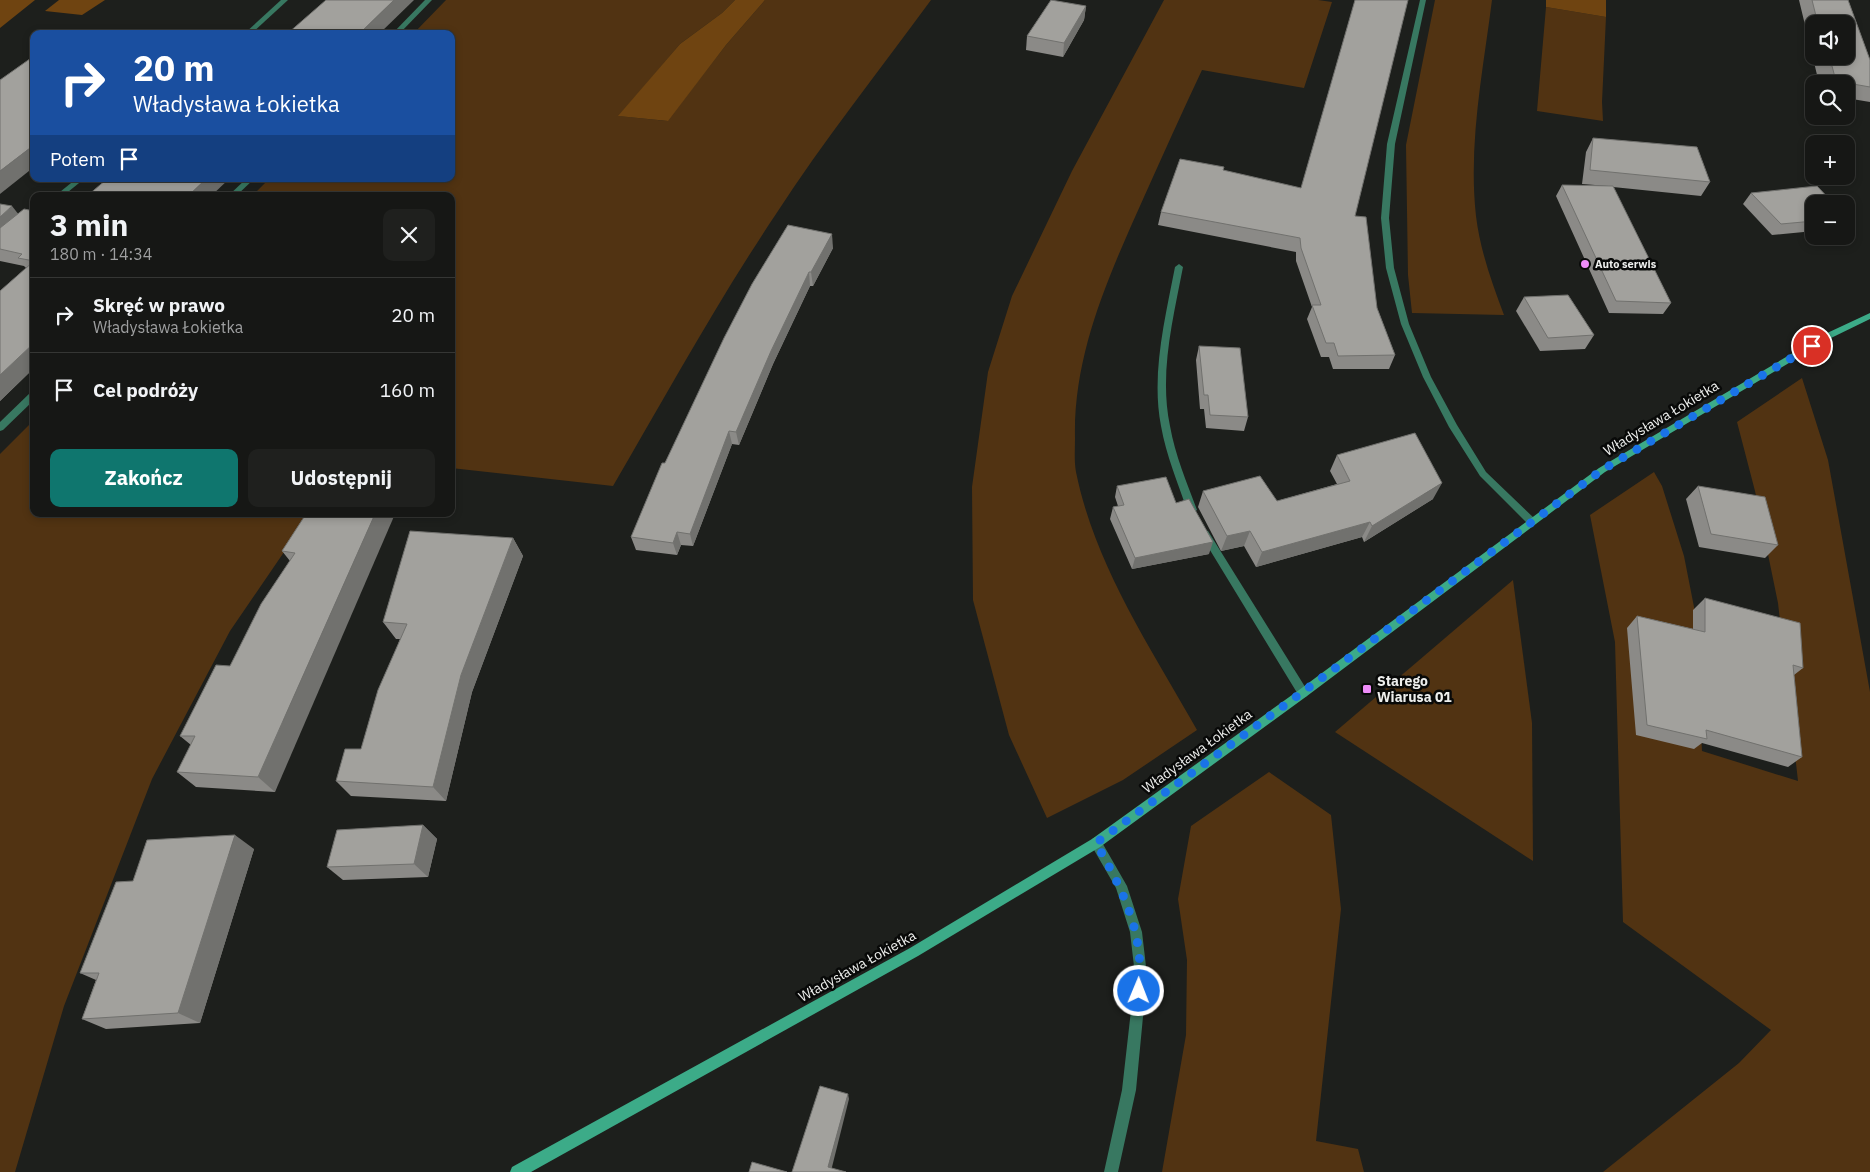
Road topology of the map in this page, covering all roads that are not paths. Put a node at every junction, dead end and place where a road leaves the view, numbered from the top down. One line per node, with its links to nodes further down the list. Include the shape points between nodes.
1 (285, 0): 4 (street)
2 (429, 0): 5 (street)
3 (1423, 0): 14 (street, via 1391,144 1385,218 1390,268 1405,324 1453,427 1482,474)
4 (251, 30)
5 (399, 30)
6 (76, 182): 8 (street)
7 (247, 182): 9 (street)
8 (64, 192)
9 (236, 192)
10 (1179, 267): 15 (street, via 1161,383 1165,426 1178,471 1199,524)
11 (1870, 316): 14 (street, Władysława Łokietka, via 1828,336 1602,470)
12 (30, 398): 13 (street)
13 (0, 428)
14 (1532, 522): 15 (street, Władysława Łokietka)
15 (1303, 693): 16 (street, Władysława Łokietka)
16 (1096, 843): 17 (street, Władysława Łokietka, via 914,952); 18 (street, via 1121,886 1136,932 1141,976 1129,1090)
17 (517, 1172)
18 (1111, 1172)

